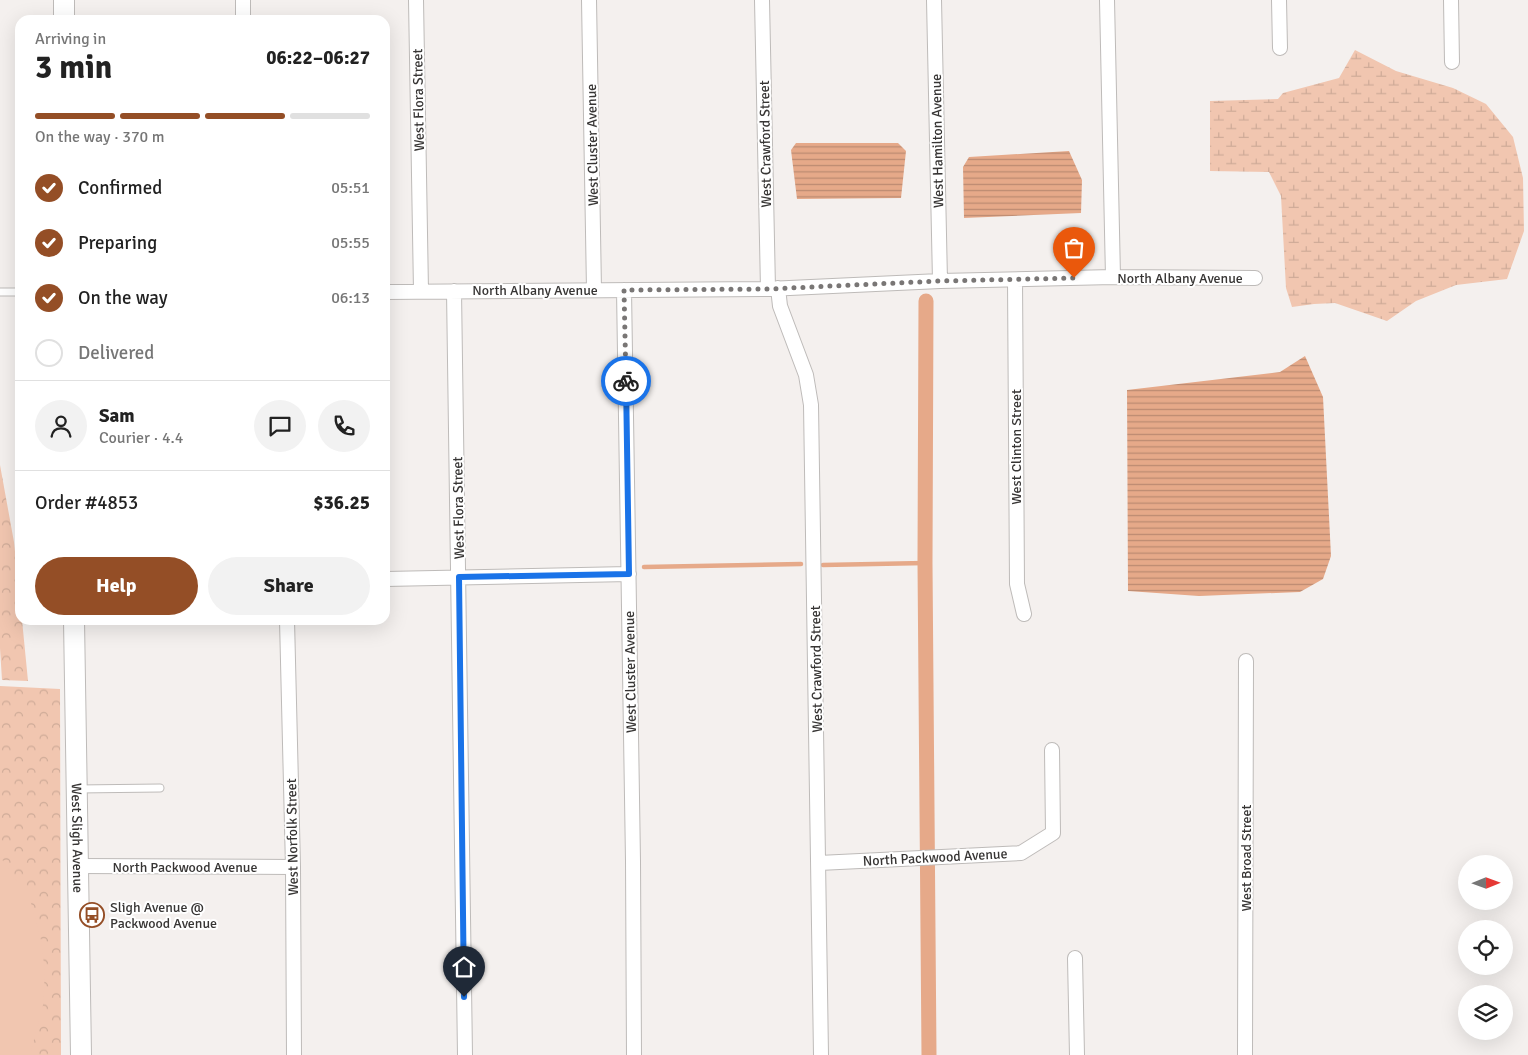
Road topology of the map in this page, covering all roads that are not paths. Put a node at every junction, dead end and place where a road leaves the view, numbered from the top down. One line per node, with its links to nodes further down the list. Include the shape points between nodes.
1 (64, 0): 10 (main road)
2 (243, 0): 11 (street)
3 (416, 0): 22 (street, West Flora Street)
4 (589, 0): 20 (street, West Cluster Avenue)
5 (762, 0): 18 (street, West Crawford Street)
6 (934, 0): 17 (street, West Hamilton Avenue)
7 (1106, 0): 14 (street)
8 (1279, 0): 12 (street)
9 (1451, 0): 13 (street)
10 (64, 15)
11 (244, 15)
12 (1280, 48)
13 (1452, 62)
14 (1113, 277): 15 (street, North Albany Avenue); 16 (street, North Albany Avenue)
15 (1255, 278)
16 (1015, 280): 17 (street, North Albany Avenue); 29 (street, West Clinton Street, via 1017,584)
17 (940, 281): 18 (street, North Albany Avenue)
18 (773, 288): 21 (street, North Albany Avenue); 36 (street, West Crawford Street, via 806,375 811,405)
19 (454, 290): 20 (street, North Albany Avenue); 22 (street, North Albany Avenue); 27 (street, West Flora Street)
20 (594, 290): 21 (street, North Albany Avenue)
21 (624, 290): 26 (street, West Cluster Avenue)
22 (421, 291): 25 (street, North Albany Avenue)
23 (0, 292): 24 (lane)
24 (15, 292)
25 (390, 292)
26 (629, 574): 27 (street); 43 (street, West Cluster Avenue)
27 (459, 577): 28 (street); 42 (street, West Flora Street)
28 (390, 579)
29 (1024, 614)
30 (74, 625): 35 (main road, West Sligh Avenue)
31 (288, 625): 38 (street, West Norfolk Street)
32 (1246, 661): 46 (street, West Broad Street)
33 (1052, 750): 36 (street, North Packwood Avenue, via 1053,833 1021,853)
34 (160, 788): 35 (lane)
35 (77, 789): 37 (main road, West Sligh Avenue)
36 (819, 863): 44 (street, West Crawford Street)
37 (78, 866): 38 (street, North Packwood Avenue); 40 (main road, West Sligh Avenue)
38 (293, 867): 41 (street, West Norfolk Street)
39 (1075, 958): 45 (street)
40 (81, 1055)
41 (294, 1055)
42 (464, 1055)
43 (634, 1055)
44 (821, 1055)
45 (1077, 1055)
46 (1245, 1055)

